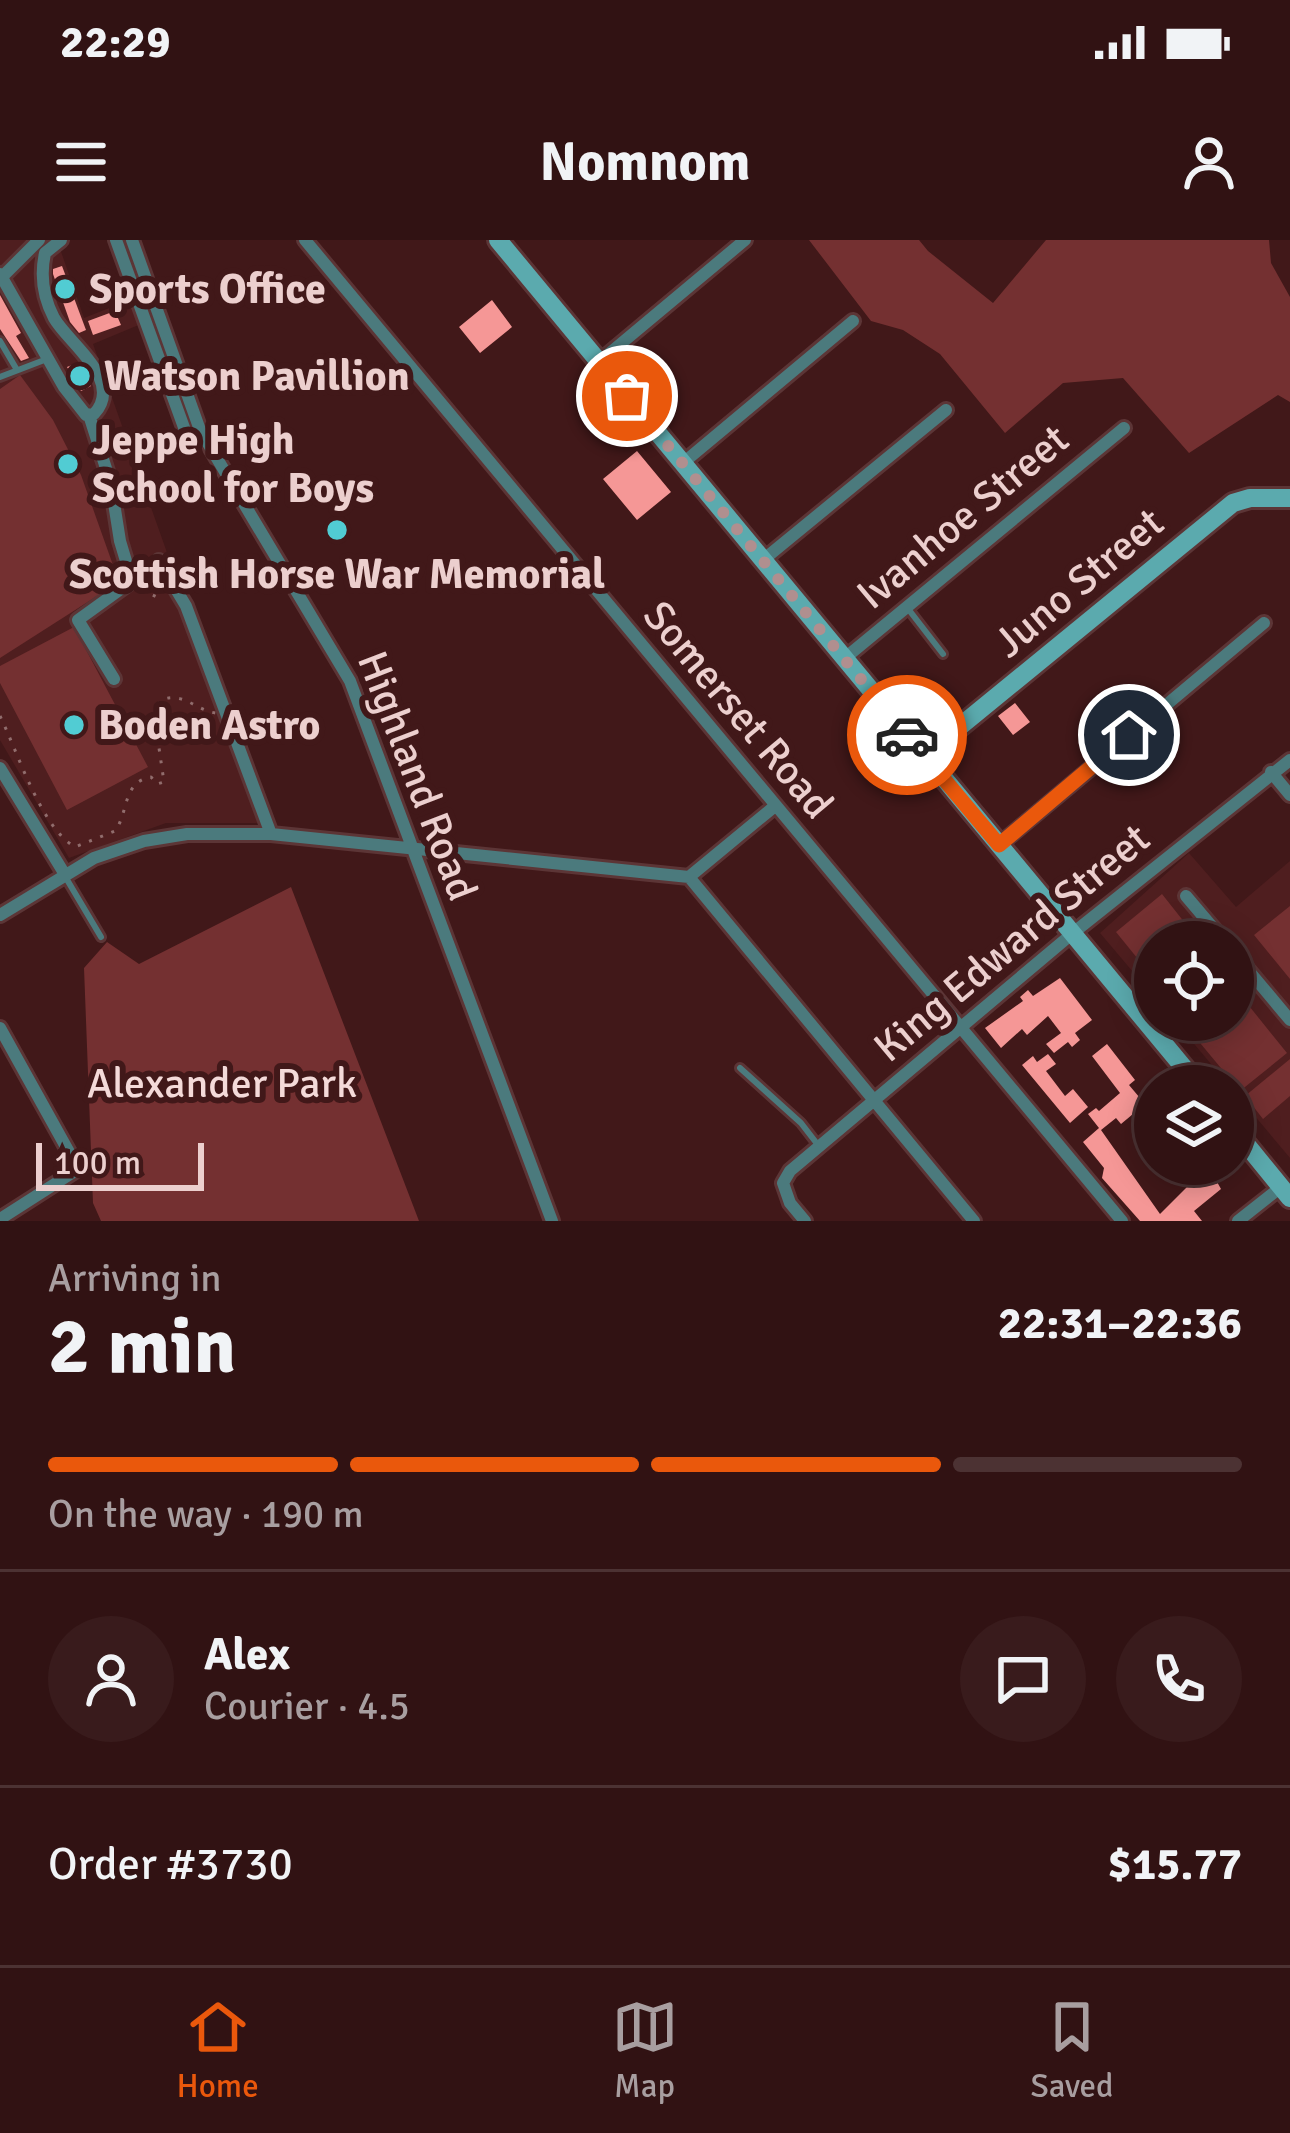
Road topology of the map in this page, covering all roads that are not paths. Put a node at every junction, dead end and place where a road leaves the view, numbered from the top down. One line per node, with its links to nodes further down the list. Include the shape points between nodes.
1 (39, 240): 8 (street)
2 (116, 240): 18 (street)
3 (131, 240): 36 (street, Highland Road, via 200,430 344,666)
4 (305, 240): 33 (street, Somerset Road)
5 (498, 240): 12 (main road)
6 (745, 240): 12 (street)
7 (57, 242): 16 (street, via 43,259 42,285 53,316 98,378 102,405)
8 (2, 281): 11 (street)
9 (853, 321): 19 (street)
10 (0, 341): 13 (lane)
11 (47, 359): 13 (lane); 16 (street)
12 (599, 362): 19 (main road)
13 (17, 370): 14 (lane)
14 (0, 376)
15 (946, 410): 21 (street)
16 (89, 416): 27 (street, via 132,580 78,620)
17 (1124, 428): 23 (street, Ivanhoe Street)
18 (190, 444)
19 (683, 463): 21 (main road)
20 (1290, 498): 28 (main road, Juno Street, via 1233,503)
21 (764, 560): 26 (main road)
22 (159, 561): 34 (street, via 180,590)
23 (907, 607): 25 (lane); 26 (street, Ivanhoe Street)
24 (1264, 623): 35 (street)
25 (943, 654)
26 (844, 658): 28 (main road)
27 (114, 679)
28 (925, 755): 35 (main road)
29 (1290, 760): 31 (street, King Edward Street)
30 (0, 768): 37 (street)
31 (1271, 772): 32 (street); 42 (street, King Edward Street)
32 (1290, 795)
33 (775, 806): 38 (street); 46 (street, Somerset Road)
34 (272, 834): 36 (street); 37 (street, via 162,837)
35 (999, 845): 42 (main road)
36 (410, 847): 38 (street); 55 (street, Highland Road)
37 (64, 873): 40 (street); 43 (lane)
38 (689, 877): 50 (street)
39 (1186, 896): 41 (street)
40 (0, 915)
41 (1207, 921)
42 (1073, 933): 46 (street, King Edward Street); 48 (main road)
43 (101, 937)
44 (1254, 977): 45 (street)
45 (1290, 1020)
46 (962, 1027): 50 (street, King Edward Street); 58 (street, Somerset Road)
47 (0, 1028): 54 (street, via 75,1171)
48 (1182, 1065)
49 (740, 1068): 51 (lane)
50 (873, 1100): 51 (street, King Edward Street); 57 (street)
51 (819, 1146): 56 (street, King Edward Street, via 783,1183)
52 (1254, 1154): 53 (main road)
53 (1285, 1192): 59 (street)
54 (0, 1220)
55 (552, 1221)
56 (805, 1221)
57 (974, 1221)
58 (1122, 1221)
59 (1238, 1221)

